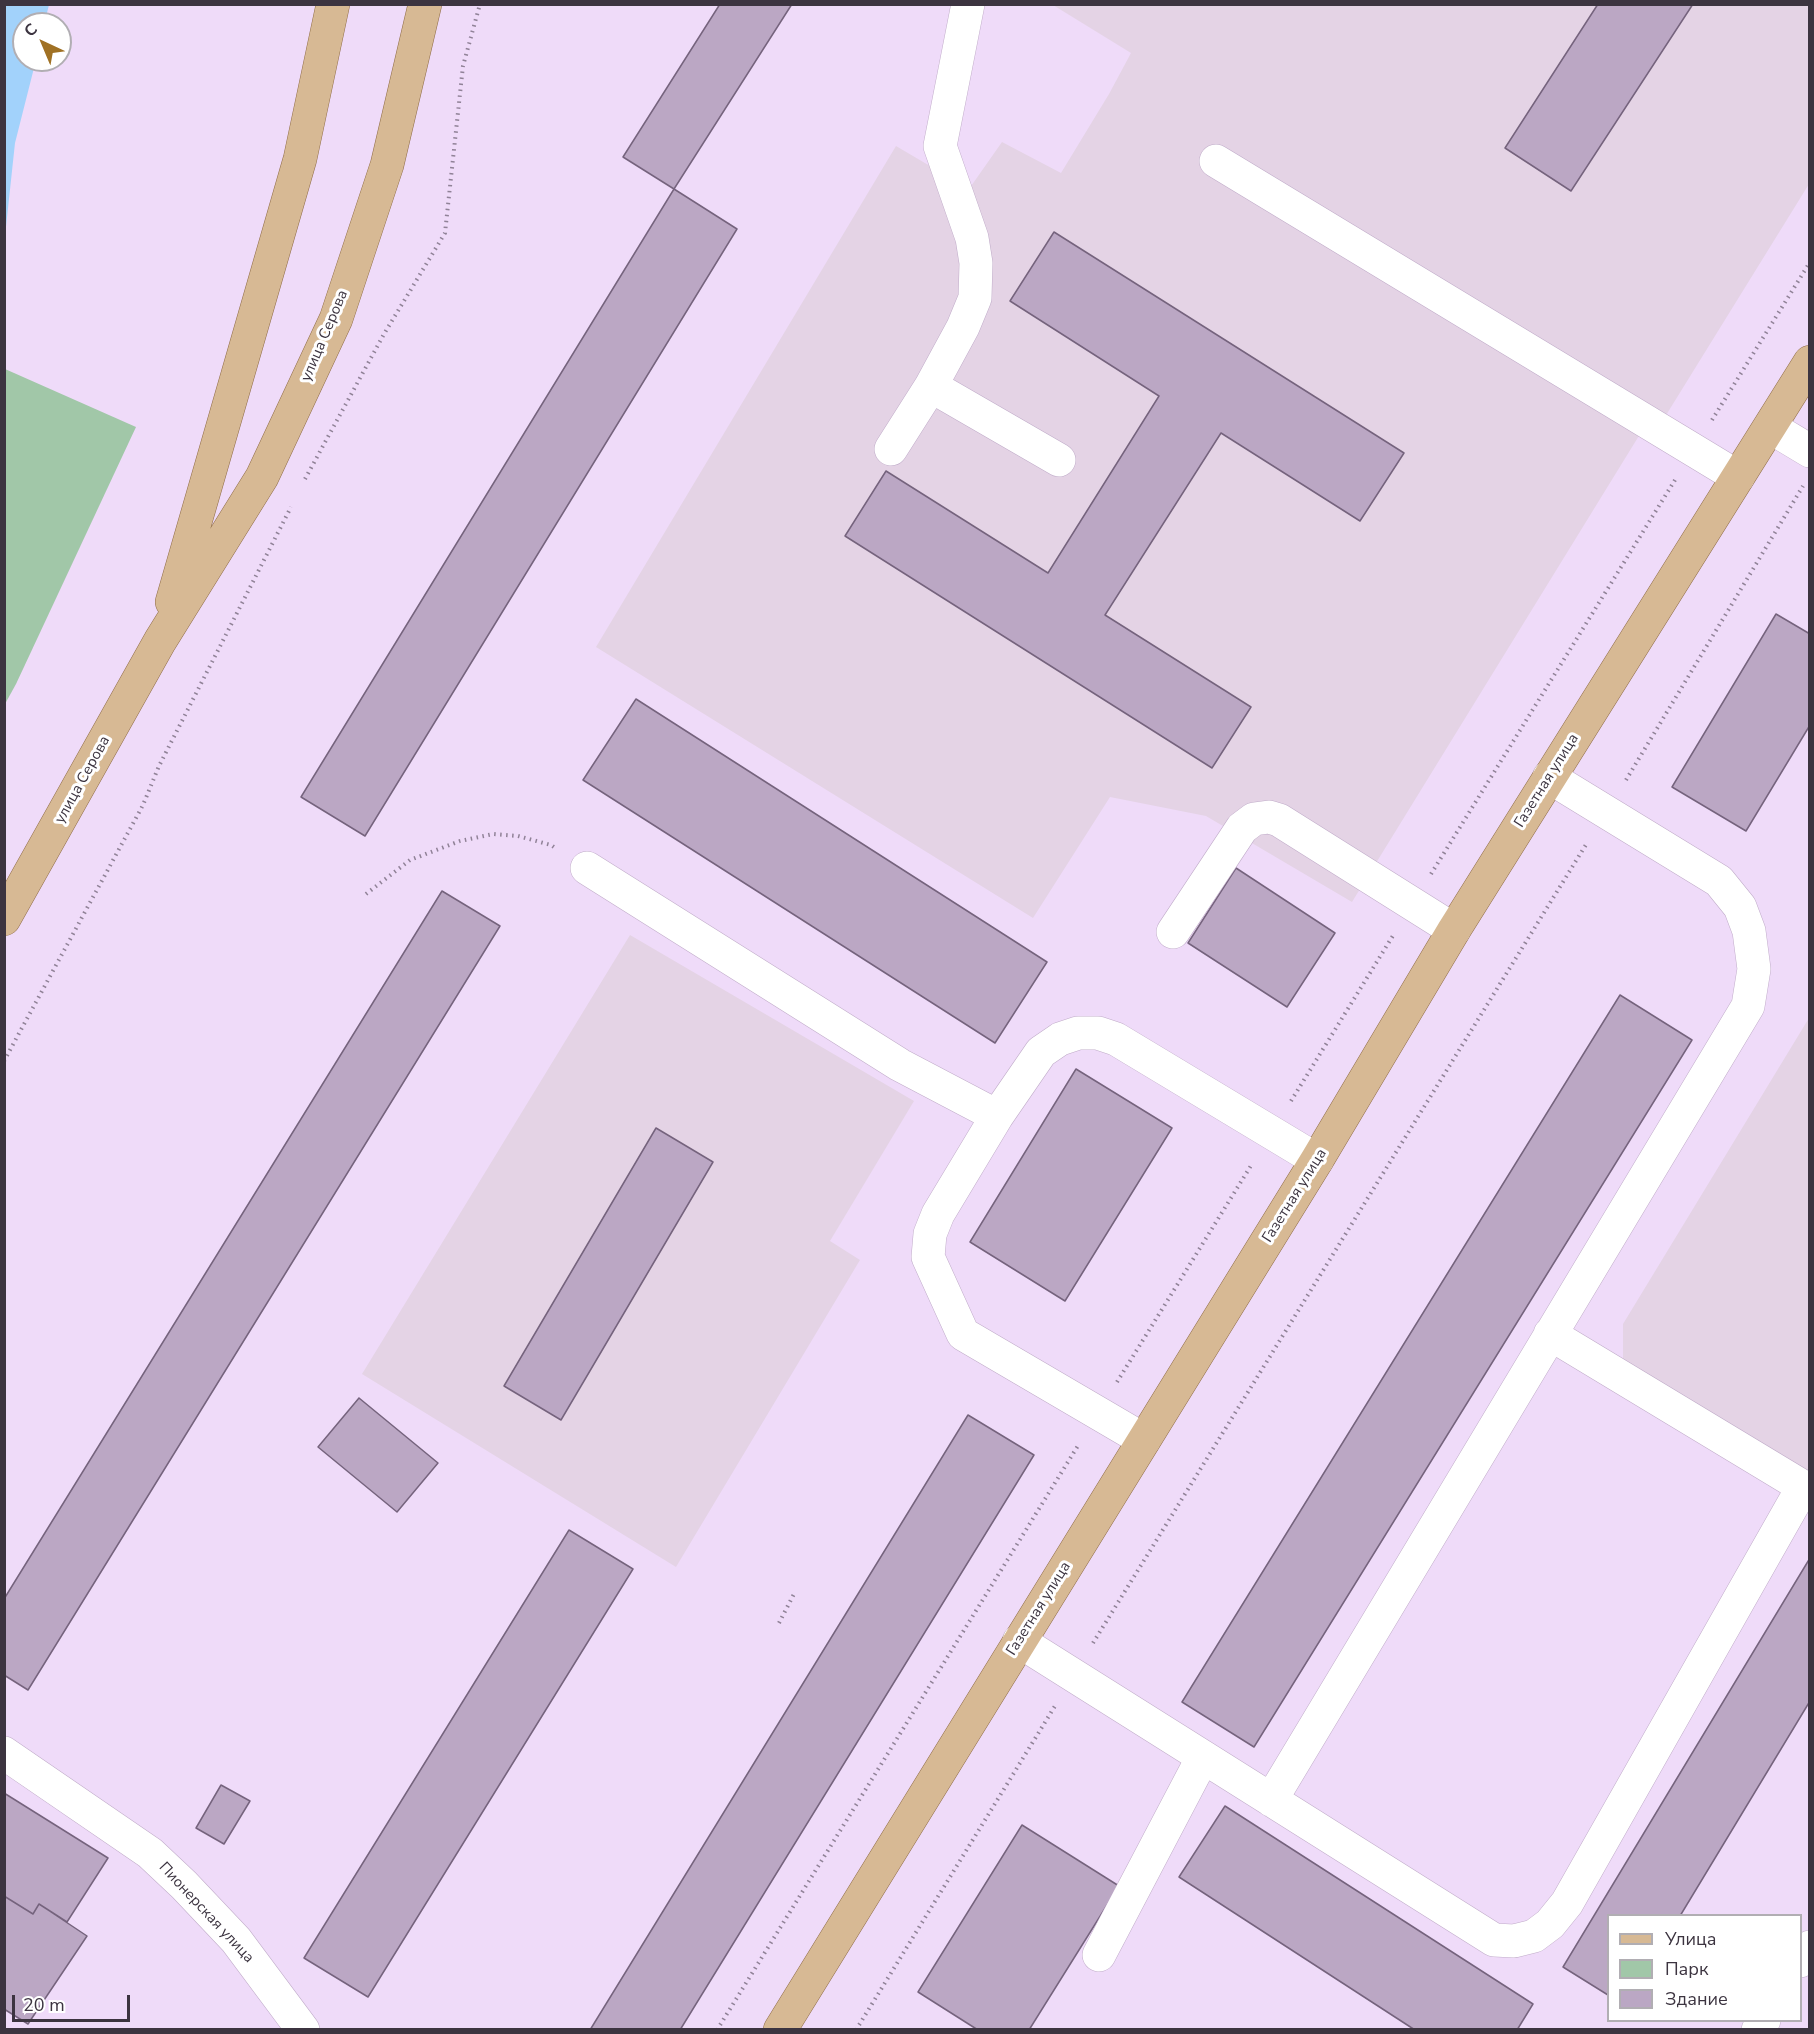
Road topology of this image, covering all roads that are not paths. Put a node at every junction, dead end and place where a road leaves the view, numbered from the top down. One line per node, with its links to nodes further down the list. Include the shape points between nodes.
1 (333, 4): 12 (main road, улица Серова, via 300,159)
2 (424, 4): 12 (main road, улица Серова, via 387,165 336,319 262,477)
3 (968, 4): 6 (street, via 940,146 972,238 975,298)
4 (1216, 161): 11 (street)
5 (1809, 362): 7 (main road, Газетная улица)
6 (931, 386): 8 (street); 10 (street)
7 (1770, 427): 9 (street); 11 (main road, Газетная улица)
8 (891, 449)
9 (1809, 451)
10 (1059, 460)
11 (1738, 477): 13 (main road, Газетная улица)
12 (160, 641): 15 (main road, улица Серова)
13 (1549, 777): 16 (main road, Газетная улица); 20 (street, via 1719,882 1740,907 1749,931 1754,969 1748,1006)
14 (587, 868): 18 (street, via 900,1065)
15 (4, 919)
16 (1454, 930): 17 (street, via 1269,817 1254,819 1242,828); 19 (main road, Газетная улица)
17 (1173, 932)
18 (997, 1116): 19 (street, via 1041,1052 1060,1039 1078,1033 1098,1033 1116,1039); 21 (street, via 930,1234 928,1257 941,1286 963,1334)
19 (1317, 1160): 21 (main road, Газетная улица)
20 (1550, 1334): 22 (street); 26 (street)
21 (1144, 1440): 23 (main road, Газетная улица)
22 (1806, 1489): 26 (street, via 1567,1904 1534,1936 1494,1940)
23 (1019, 1641): 25 (street); 29 (main road, Газетная улица)
24 (4, 1753): 28 (street, Пионерская улица, via 150,1853 236,1940)
25 (1203, 1757): 26 (street); 27 (street)
26 (1271, 1800)
27 (1100, 1955)
28 (303, 2030)
29 (780, 2030)

